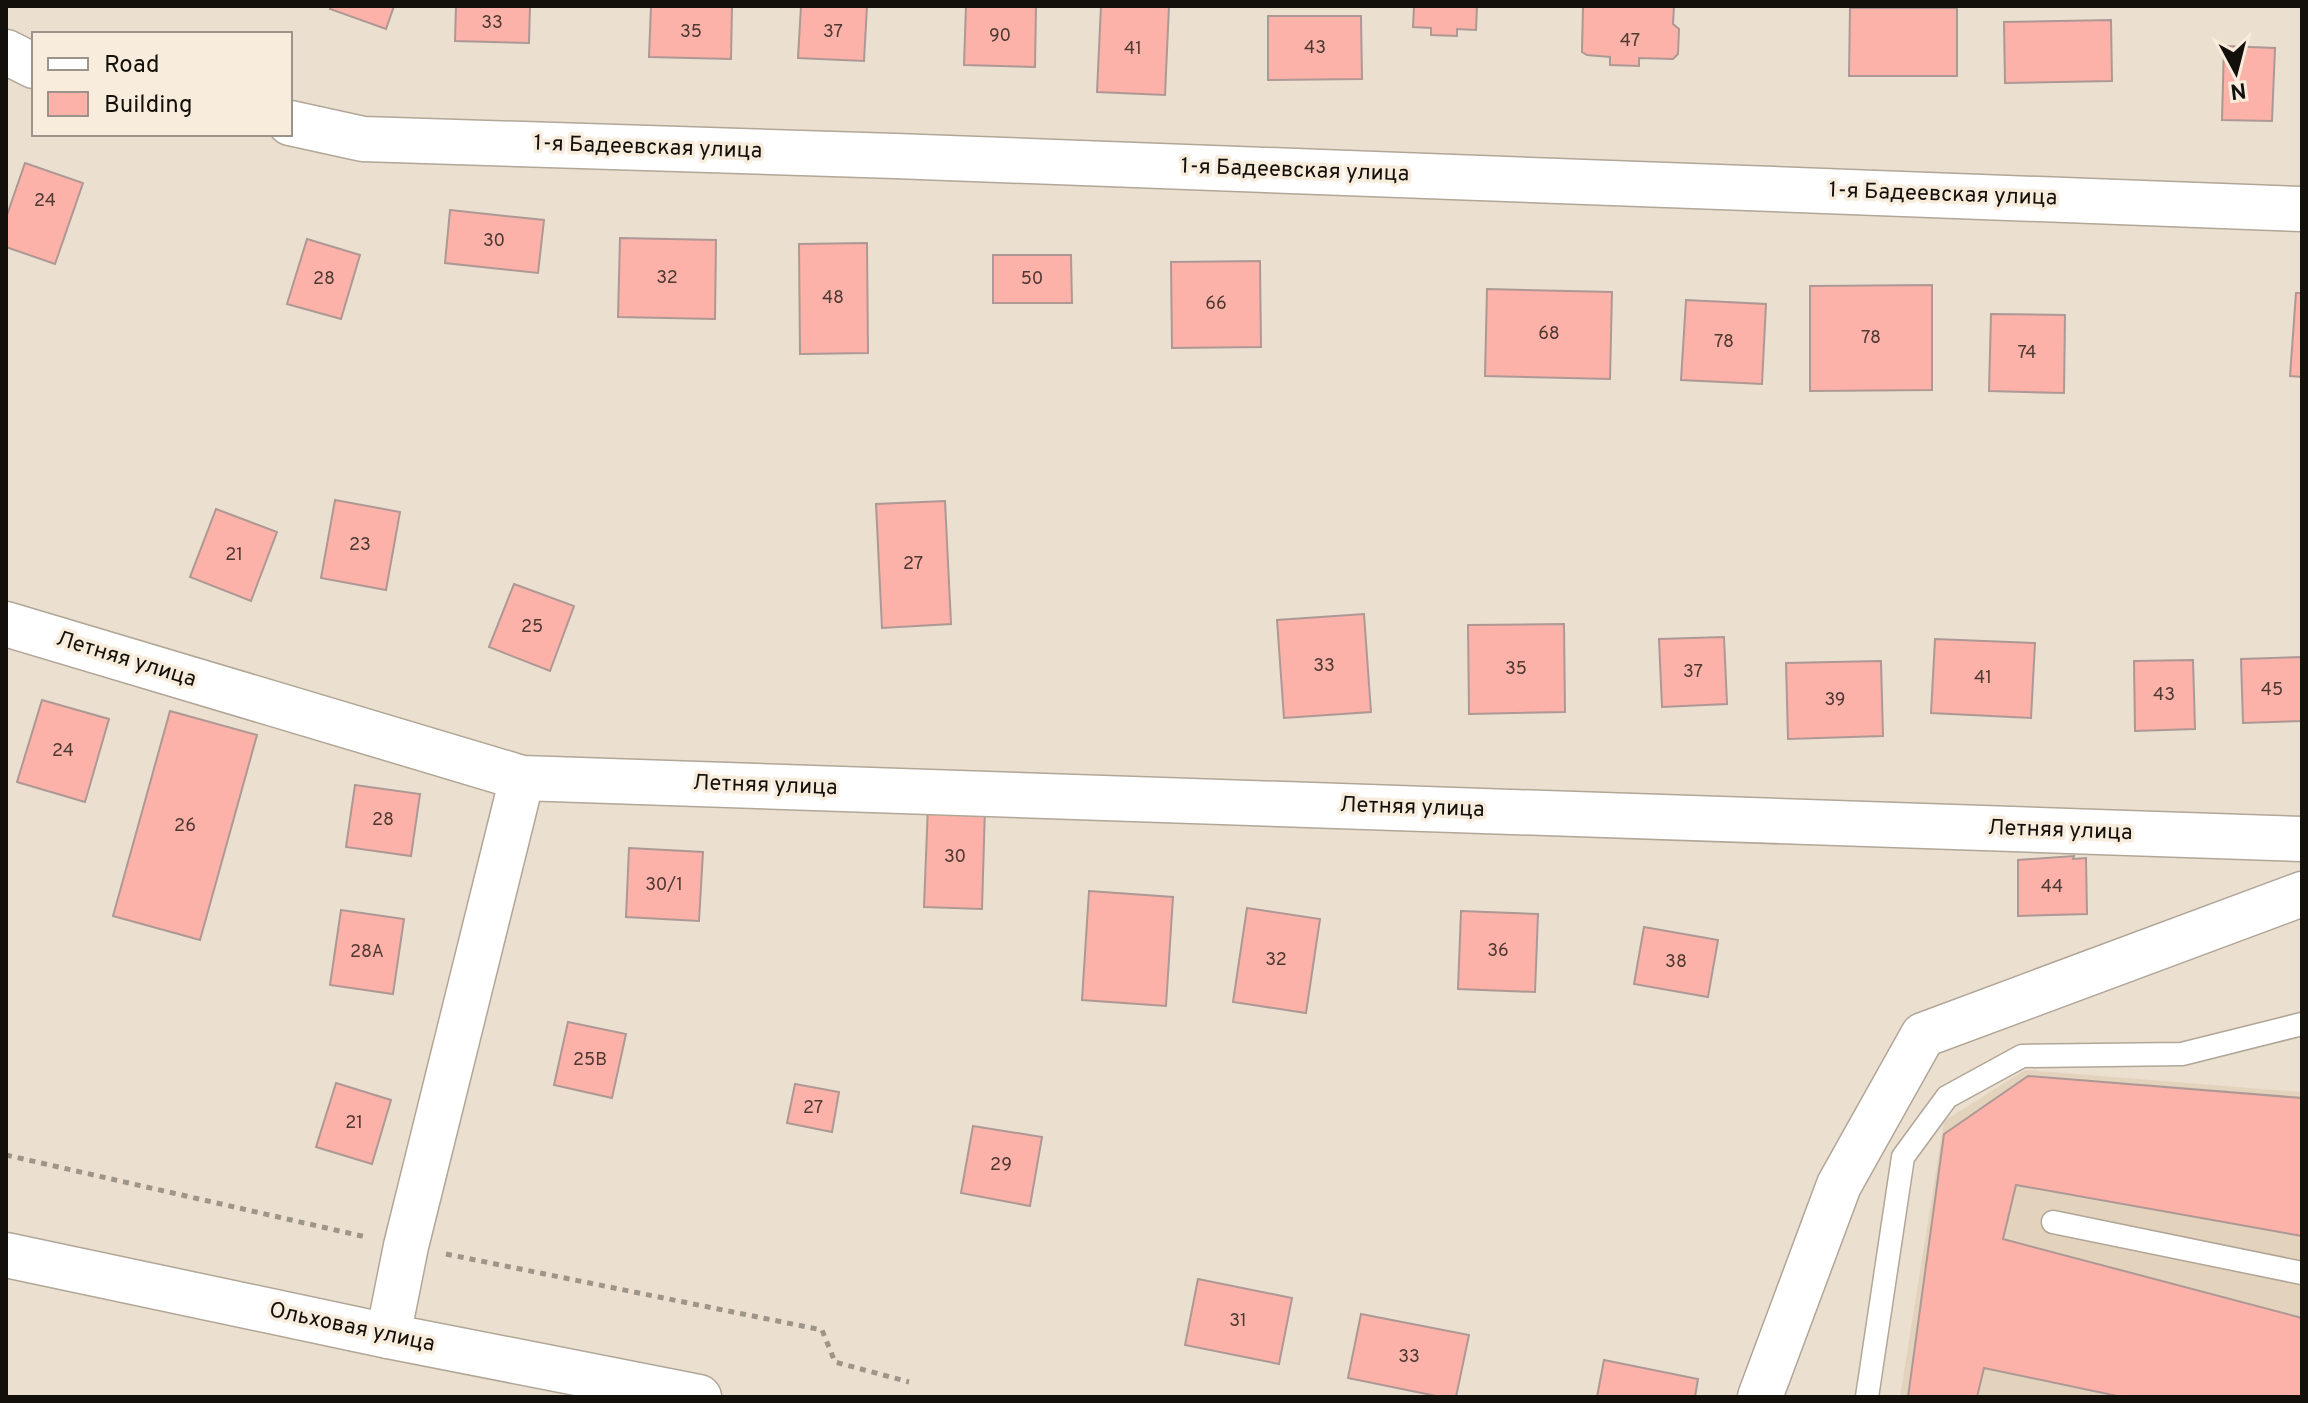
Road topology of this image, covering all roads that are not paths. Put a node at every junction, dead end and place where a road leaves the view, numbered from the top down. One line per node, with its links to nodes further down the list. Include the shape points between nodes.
1 (6, 52): 2 (street)
2 (32, 65)
3 (292, 123): 4 (street, 1-я Бадеевская улица, via 363,139)
4 (2302, 209)
5 (6, 624): 6 (street, Летняя улица)
6 (522, 778): 7 (street, Летняя улица); 13 (street)
7 (2302, 839)
8 (2302, 894): 15 (street, via 1923,1035 1839,1185)
9 (2302, 1024): 16 (lane, via 2182,1054 2022,1056 1947,1097 1903,1157)
10 (2053, 1222): 12 (lane)
11 (6, 1255): 13 (street, Ольховая улица)
12 (2302, 1273)
13 (388, 1336): 14 (street, Ольховая улица)
14 (699, 1397)
15 (1760, 1397)
16 (1867, 1397)

